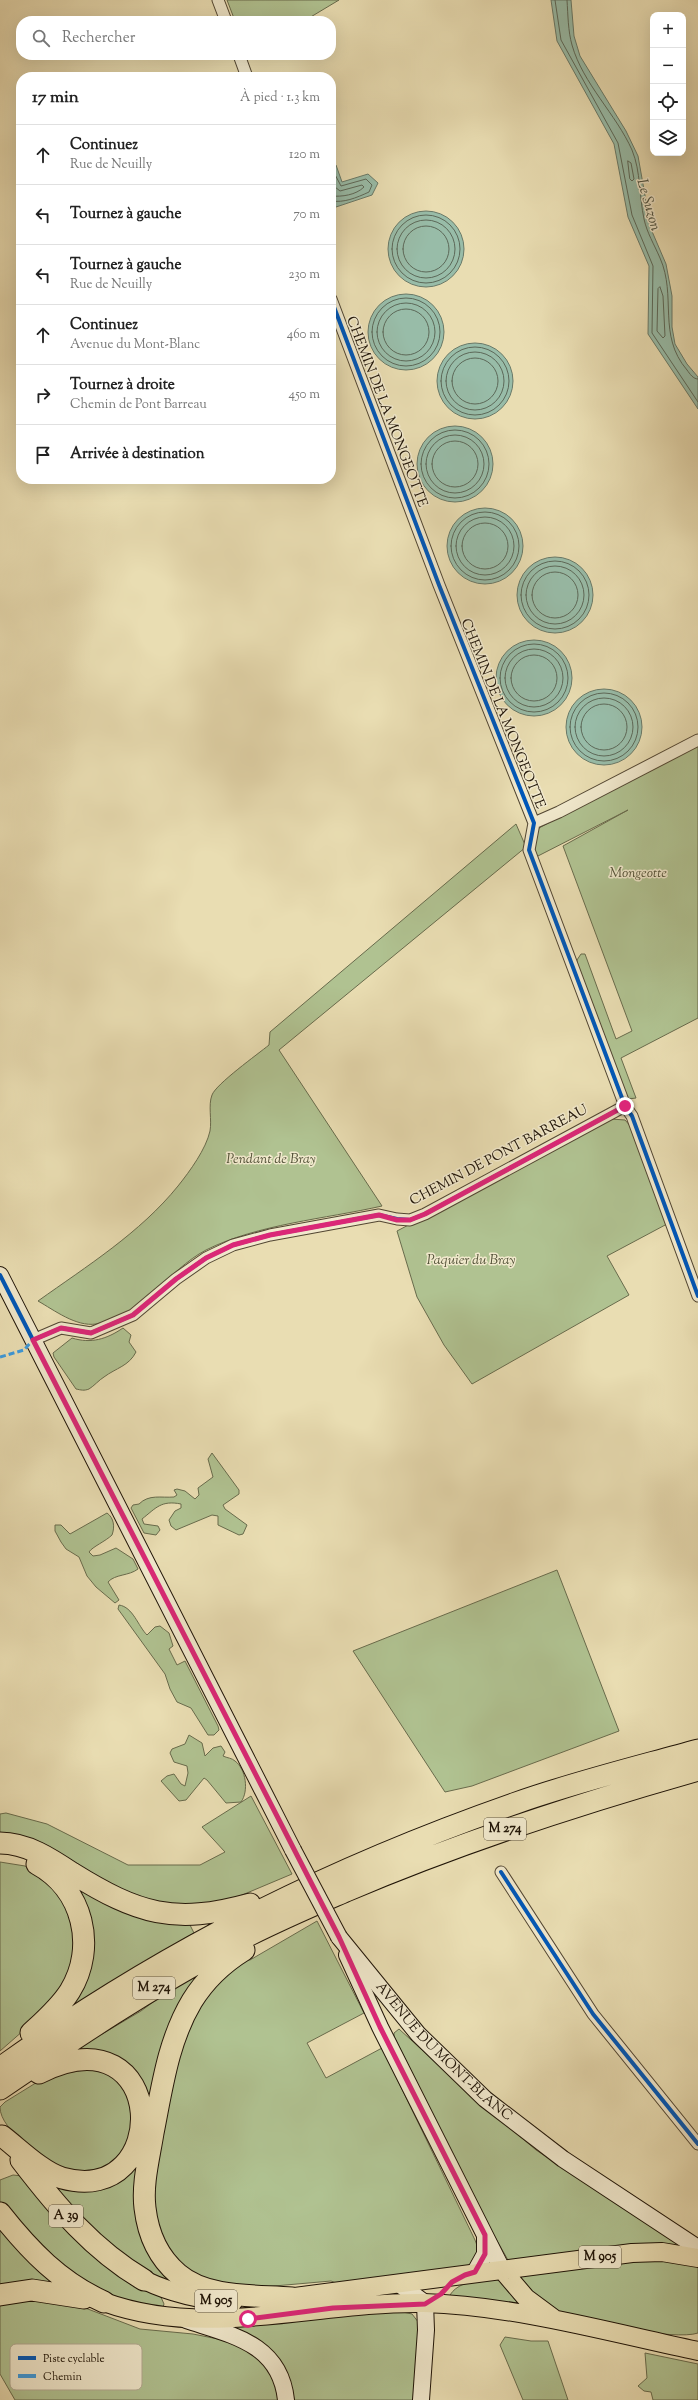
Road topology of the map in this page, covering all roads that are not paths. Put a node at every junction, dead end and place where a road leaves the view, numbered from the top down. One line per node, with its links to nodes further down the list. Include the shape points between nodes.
1 (218, 0): 2 (street)
2 (224, 16)
3 (241, 60): 4 (street)
4 (245, 72)
5 (336, 312): 7 (street, CHEMIN DE LA MONGEOTTE, via 439,585)
6 (698, 740): 7 (street)
7 (534, 823): 8 (street, CHEMIN DE LA MONGEOTTE, via 530,850)
8 (625, 1106): 10 (street, CHEMIN DE LA MONGEOTTE, via 632,1116); 11 (street, CHEMIN DE PONT BARREAU, via 415,1218 397,1220 379,1215 270,1235 233,1245 206,1258 176,1279 133,1315 91,1333 61,1328)
9 (0, 1275): 11 (main road, AVENUE DU MONT-BLANC)
10 (698, 1296)
11 (33, 1340): 19 (main road, AVENUE DU MONT-BLANC, bridge)
12 (698, 1750): 17 (highway, M 274, via 518,1803 371,1858)
13 (698, 1770): 18 (highway, M 274, via 614,1793 507,1828 409,1865)
14 (0, 1843): 17 (highway, via 38,1853 111,1896 157,1913 190,1915 222,1911)
15 (0, 1855): 22 (highway, via 32,1862 58,1880 72,1898 81,1918 85,1946 79,1972 66,1998)
16 (501, 1872): 26 (street, via 593,2014)
17 (303, 1889): 23 (highway, M 274, via 230,1924 115,1990)
18 (318, 1904): 24 (highway, M 274, via 232,1944 167,1980); 36 (highway, via 233,1957 209,1978 192,2000 167,2060 145,2186 145,2207 152,2241 164,2260 179,2275 202,2287 225,2293)
19 (339, 1937): 20 (main road, AVENUE DU MONT-BLANC); 21 (main road)
20 (404, 2018): 21 (main road); 29 (main road, AVENUE DU MONT-BLANC, via 485,2099 525,2131 636,2209)
21 (380, 2027): 28 (main road)
22 (0, 2062)
23 (0, 2068)
24 (0, 2089): 25 (highway, via 65,2062 93,2059 108,2064 123,2074 134,2088 142,2111 140,2136 130,2158 112,2173 98,2179 78,2181 53,2175)
25 (1, 2135): 33 (highway, A 39, via 80,2231 107,2256)
26 (698, 2144)
27 (0, 2213): 37 (highway, via 55,2273 81,2291)
28 (485, 2235): 31 (main road); 32 (main road, via 485,2254)
29 (698, 2248)
30 (698, 2258): 31 (main road, M 905, via 645,2252)
31 (503, 2271): 32 (main road, M 905); 39 (main road, via 526,2298)
32 (470, 2273): 34 (main road, M 905); 38 (main road)
33 (144, 2280): 36 (main road, M 905, via 168,2290 205,2300 234,2302)
34 (399, 2284): 36 (main road, M 905); 38 (main road)
35 (0, 2295): 37 (highway, via 25,2290 43,2291)
36 (292, 2298)
37 (104, 2302): 40 (main road, M 905, via 134,2312)
38 (425, 2304): 39 (main road, M 905, via 458,2305); 40 (main road, M 905, via 333,2308 248,2319); 45 (main road, via 426,2330)
39 (553, 2318): 42 (main road, M 905)
40 (180, 2319): 44 (main road, via 241,2339 259,2348 277,2369)
41 (698, 2338): 42 (main road)
42 (659, 2343): 43 (main road, M 905)
43 (698, 2351)
44 (286, 2400)
45 (421, 2400)

